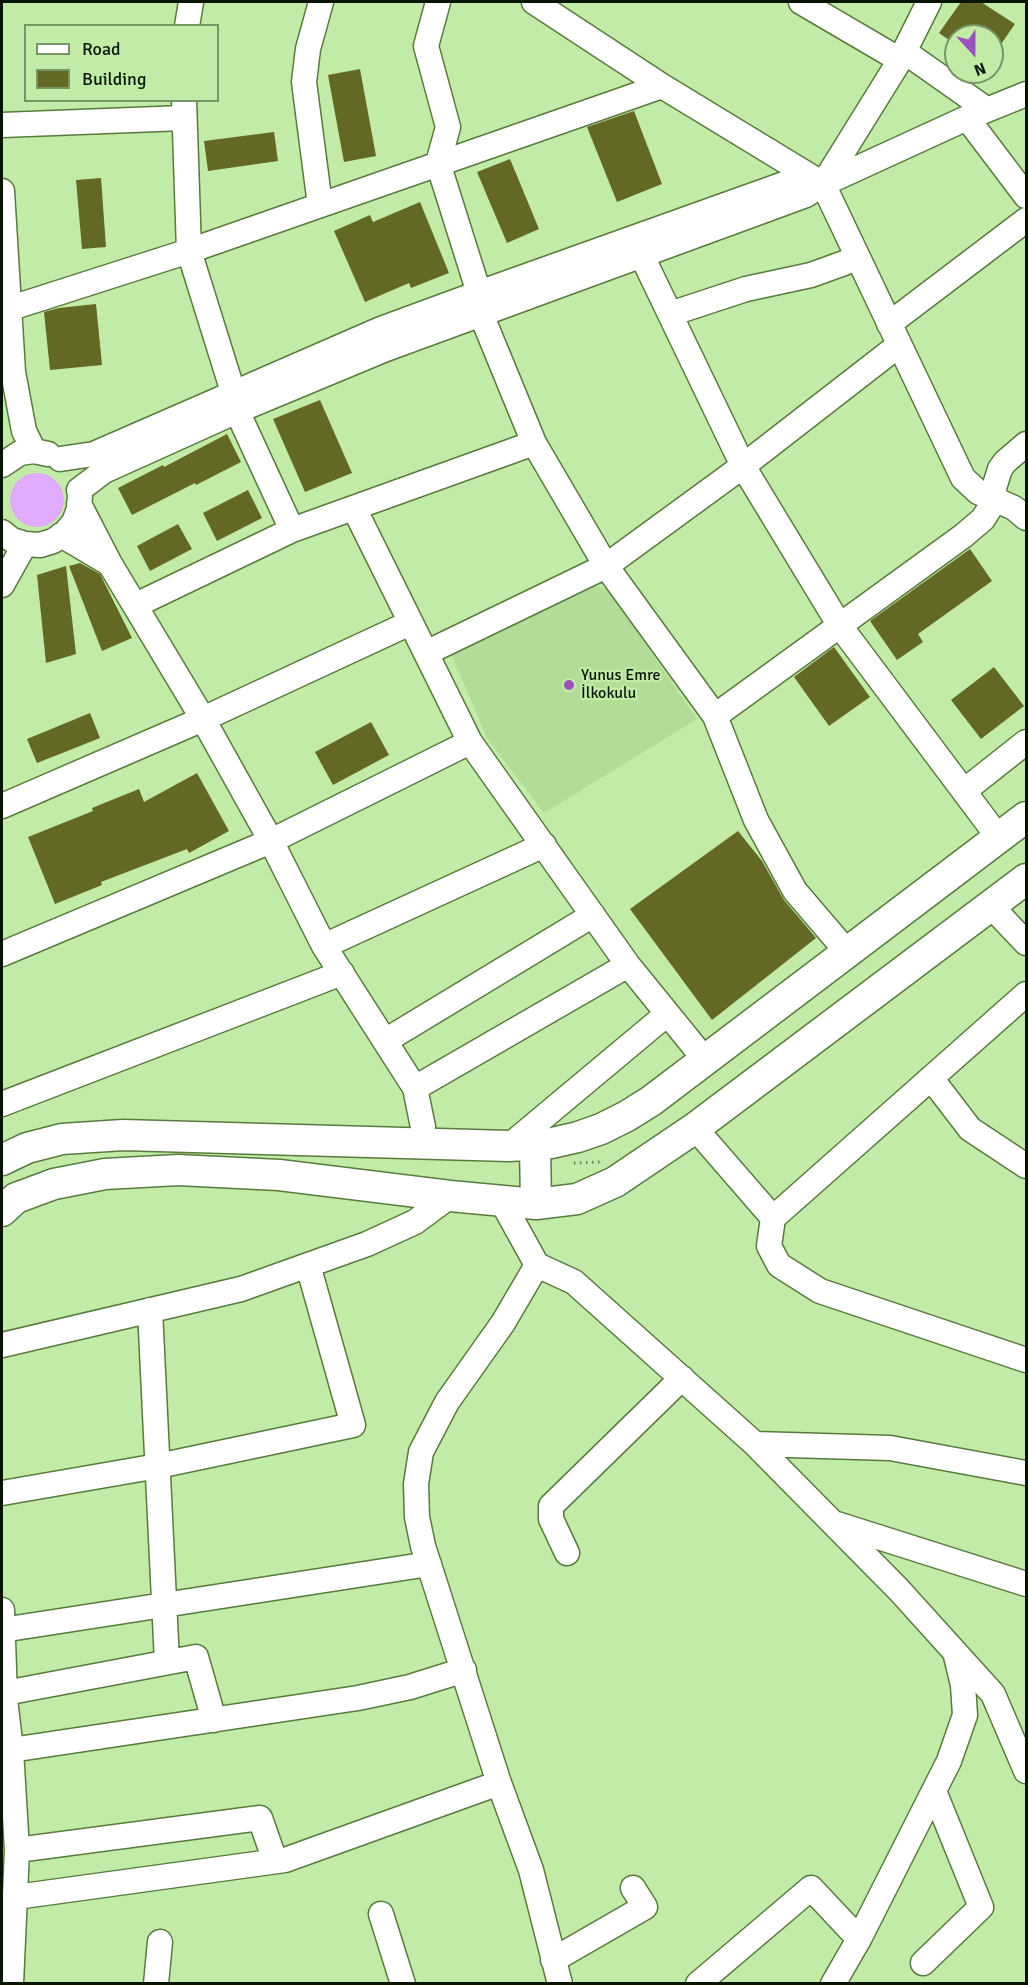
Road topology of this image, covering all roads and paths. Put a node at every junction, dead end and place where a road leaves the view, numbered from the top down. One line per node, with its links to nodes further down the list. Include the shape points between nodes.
1 (191, 2): 7 (street)
2 (321, 2): 18 (street, via 304,82)
3 (438, 2): 14 (street, via 426,46 448,127)
4 (534, 2): 9 (street)
5 (801, 2): 8 (street)
6 (929, 2): 8 (street)
7 (188, 24)
8 (903, 56): 12 (street); 15 (street)
9 (662, 86): 14 (street); 15 (street)
10 (1026, 94): 12 (street)
11 (184, 109): 13 (street); 20 (street)
12 (977, 113): 15 (street); 17 (street)
13 (2, 125)
14 (438, 163): 18 (street); 23 (street)
15 (823, 184): 21 (street, via 806,195); 22 (street); 23 (street, via 798,179)
16 (2, 191): 24 (street)
17 (1026, 196)
18 (320, 205): 20 (street)
19 (1026, 220): 26 (street)
20 (189, 251): 24 (street); 27 (street)
21 (642, 256): 23 (street); 25 (street)
22 (858, 258): 25 (street); 26 (street)
23 (480, 303): 27 (street, via 381,329); 28 (street)
24 (8, 309): 30 (street, via 13,372 24,431)
25 (670, 314): 33 (street)
26 (894, 334): 33 (street); 35 (street, via 963,478)
27 (235, 401): 31 (street, via 94,454); 34 (street, via 104,471); 38 (street)
28 (534, 443): 36 (street); 43 (street)
29 (1026, 444): 35 (street, via 1000,469)
30 (34, 452): 31 (street); 32 (street, via 20,453)
31 (60, 459): 34 (street, via 71,469)
32 (2, 465)
33 (743, 466): 43 (street); 47 (street)
34 (79, 497): 40 (street, via 74,522); 42 (street)
35 (994, 500): 37 (street); 47 (street, via 983,519 963,536)
36 (354, 508): 38 (street); 46 (street)
37 (1026, 518)
38 (292, 530): 45 (street)
39 (2, 532): 41 (street)
40 (61, 535): 41 (street, via 53,541); 42 (street)
41 (26, 544): 44 (street)
42 (110, 564): 45 (street)
43 (606, 566): 48 (street); 49 (street)
44 (2, 585)
45 (136, 605): 50 (street)
46 (410, 623): 48 (street); 50 (street)
47 (840, 626): 49 (street); 53 (street)
48 (426, 653): 51 (street)
49 (715, 717): 64 (street, via 756,820 795,891)
50 (203, 719): 54 (street); 57 (street)
51 (470, 742): 57 (street); 58 (street)
52 (1026, 742): 53 (street)
53 (964, 791): 56 (street)
54 (2, 806)
55 (1026, 817): 56 (main road)
56 (999, 838): 64 (main road)
57 (271, 841): 63 (street); 65 (street)
58 (544, 845): 61 (street); 63 (street)
59 (1026, 879): 60 (main road)
60 (990, 906): 62 (street); 75 (main road)
61 (593, 915): 66 (street); 70 (street)
62 (1026, 943)
63 (324, 946): 67 (street)
64 (848, 953): 71 (main road)
65 (2, 954)
66 (628, 966): 69 (street); 73 (street)
67 (342, 973): 70 (street); 74 (street)
68 (1026, 994): 72 (street)
69 (667, 1014): 71 (street); 78 (street)
70 (385, 1041): 73 (street)
71 (706, 1060): 78 (main road, via 627,1116 601,1129 552,1143)
72 (931, 1078): 80 (street, via 970,1129); 87 (street)
73 (415, 1088): 76 (street, via 423,1127)
74 (2, 1104)
75 (695, 1128): 85 (main road, via 615,1182 577,1199); 87 (street)
76 (422, 1143): 77 (main road, via 123,1135 62,1139); 78 (main road); 82 (main road)
77 (38, 1145): 79 (main road); 81 (main road)
78 (522, 1145): 85 (main road)
79 (2, 1161)
80 (1026, 1166)
81 (48, 1186): 82 (main road, via 105,1174 178,1170 279,1175); 86 (main road, via 16,1198)
82 (419, 1192): 83 (main road)
83 (450, 1196): 84 (main road); 88 (street, via 415,1222)
84 (501, 1200): 85 (main road); 89 (street)
85 (536, 1204)
86 (2, 1211)
87 (773, 1218): 92 (street, via 769,1246 779,1265 820,1291)
88 (308, 1265): 90 (street, via 241,1288); 95 (street, via 353,1425)
89 (537, 1265): 93 (street, via 574,1282); 100 (street, via 447,1402 421,1452 416,1484 417,1517)
90 (150, 1310): 91 (street); 95 (street)
91 (2, 1345)
92 (1026, 1360)
93 (682, 1378): 94 (street); 99 (street, via 551,1506 551,1519)
94 (755, 1444): 96 (street, via 890,1448); 98 (street)
95 (158, 1466): 97 (street); 102 (street)
96 (1026, 1473)
97 (2, 1493)
98 (832, 1522): 101 (street); 105 (street)
99 (567, 1553)
100 (429, 1564): 102 (street); 107 (street)
101 (1026, 1584)
102 (165, 1605): 104 (street); 106 (street)
103 (2, 1610): 104 (street)
104 (2, 1630): 108 (street)
105 (955, 1654): 111 (street, via 993,1694); 113 (street, via 965,1715)
106 (167, 1662): 108 (street); 109 (street, via 196,1657)
107 (464, 1670): 109 (street, via 410,1688); 112 (street)
108 (4, 1697): 110 (street)
109 (214, 1720): 110 (street)
110 (11, 1750): 114 (street)
111 (1026, 1771)
112 (499, 1783): 115 (street); 121 (street, via 531,1870)
113 (934, 1791): 119 (street); 122 (street, via 981,1907)
114 (17, 1850): 115 (street, via 260,1818); 117 (street)
115 (274, 1861): 117 (street)
116 (633, 1888): 121 (street, via 645,1907)
117 (11, 1912): 123 (street)
118 (381, 1914): 125 (street)
119 (859, 1939): 127 (street, via 811,1888); 128 (street)
120 (160, 1942): 124 (street)
121 (553, 1960): 126 (street)
122 (923, 1963)
123 (10, 1983)
124 (156, 1983)
125 (403, 1983)
126 (560, 1983)
127 (698, 1983)
128 (833, 1983)

